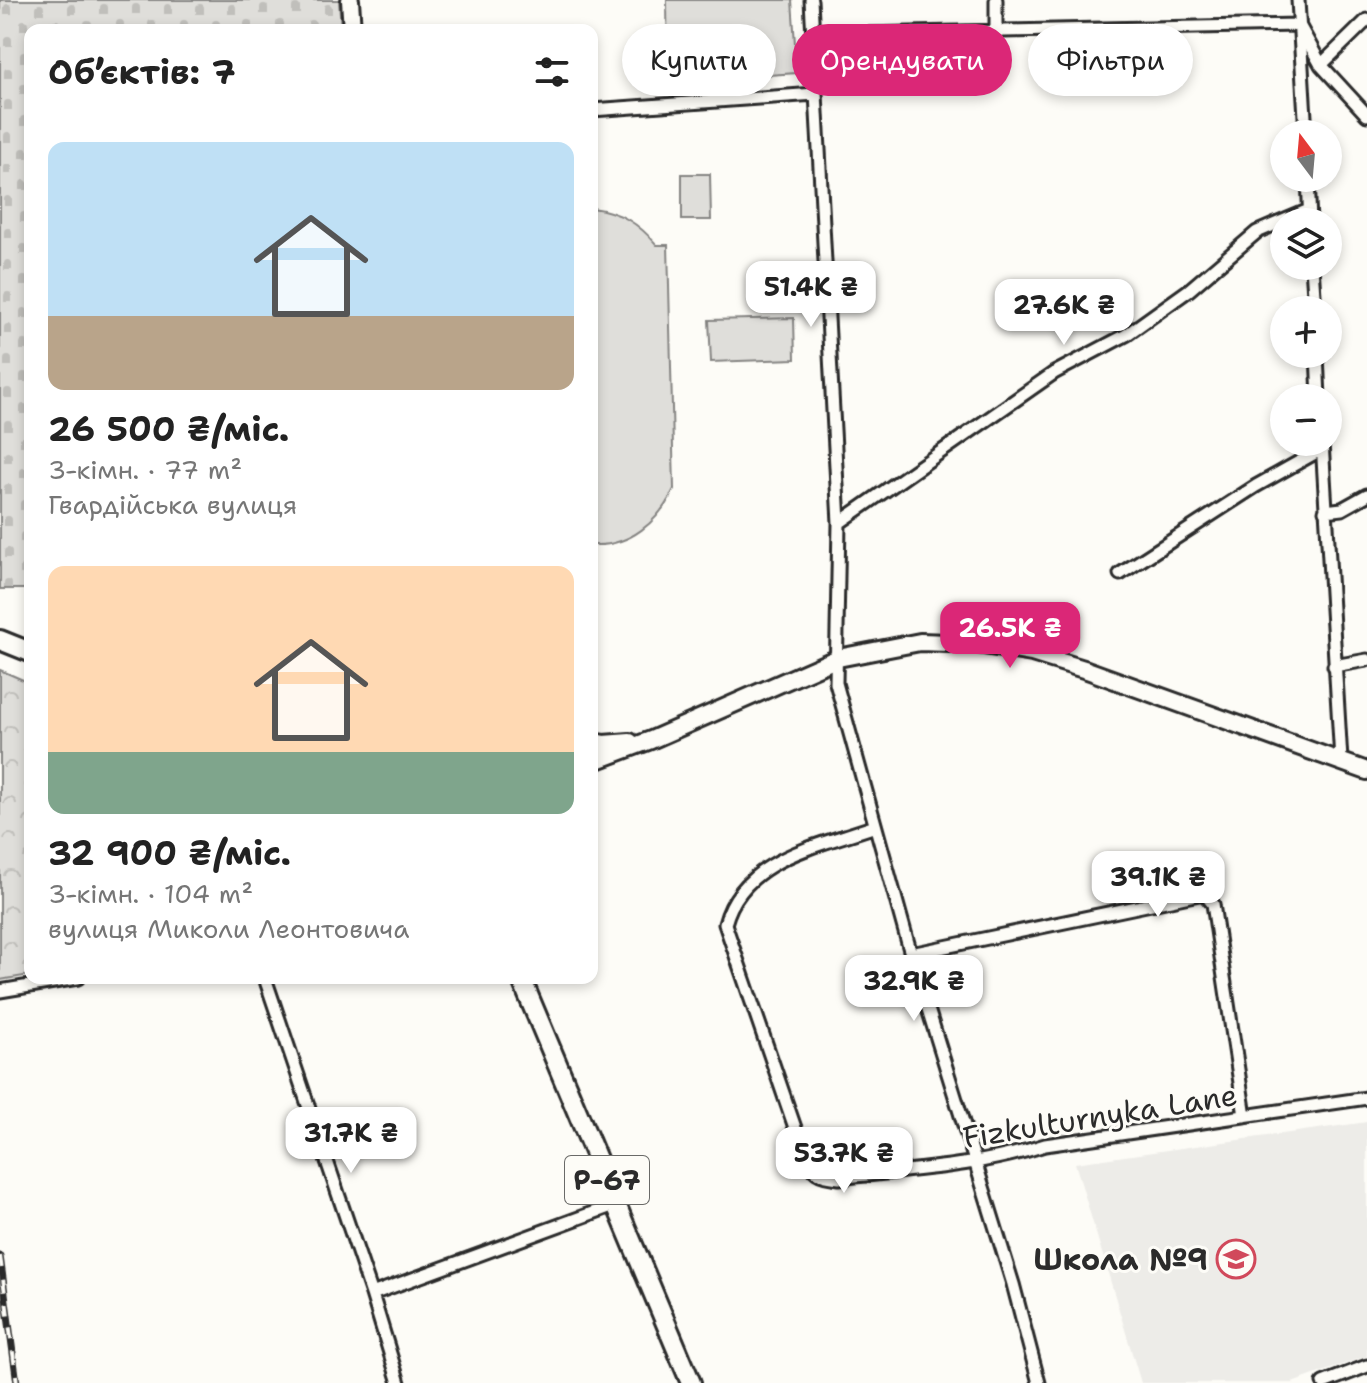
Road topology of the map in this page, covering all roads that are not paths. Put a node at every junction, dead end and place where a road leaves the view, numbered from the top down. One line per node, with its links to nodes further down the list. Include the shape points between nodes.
1 (350, 0): 6 (main road)
2 (811, 0): 7 (street)
3 (996, 0): 8 (street)
4 (1298, 0): 9 (street)
5 (1367, 20): 11 (street)
6 (352, 24)
7 (812, 24)
8 (996, 24)
9 (1299, 25): 10 (street); 11 (street); 16 (street)
10 (1012, 31)
11 (1321, 65): 15 (street)
12 (792, 96): 14 (street)
13 (815, 96): 22 (street)
14 (598, 110)
15 (1367, 115)
16 (1305, 120)
17 (1270, 228): 22 (street, via 1257,232 1126,335 1054,373)
18 (1306, 456): 23 (street)
19 (1322, 456): 21 (street)
20 (1367, 495): 21 (street, via 1342,509)
21 (1325, 511): 28 (street)
22 (839, 523): 26 (street)
23 (1120, 574)
24 (0, 640): 25 (main road)
25 (24, 650)
26 (838, 658): 29 (main road); 32 (main road, via 920,642 1032,653); 34 (street, via 836,683)
27 (1367, 660): 28 (street)
28 (1334, 666): 32 (street)
29 (651, 740): 30 (main road); 31 (main road)
30 (598, 743)
31 (598, 760)
32 (1341, 760): 33 (main road)
33 (1367, 771)
34 (875, 826): 35 (street); 42 (street, Fizkulturnyka Lane, via 770,865 748,881 729,907 725,924 730,943 813,1171 839,1178)
35 (911, 954): 41 (street, via 1204,893 1213,904); 42 (street)
36 (42, 984): 39 (street)
37 (267, 984): 44 (street)
38 (524, 984): 43 (main road, Р-67)
39 (0, 991)
40 (1367, 1098): 41 (street, Fizkulturnyka Lane)
41 (1245, 1116): 42 (street, Fizkulturnyka Lane, via 1045,1145)
42 (975, 1162): 48 (street)
43 (617, 1204): 44 (street); 47 (main road, Р-67)
44 (372, 1294): 46 (street)
45 (1367, 1366): 49 (street)
46 (399, 1383)
47 (691, 1383)
48 (1039, 1383)
49 (1323, 1383)

